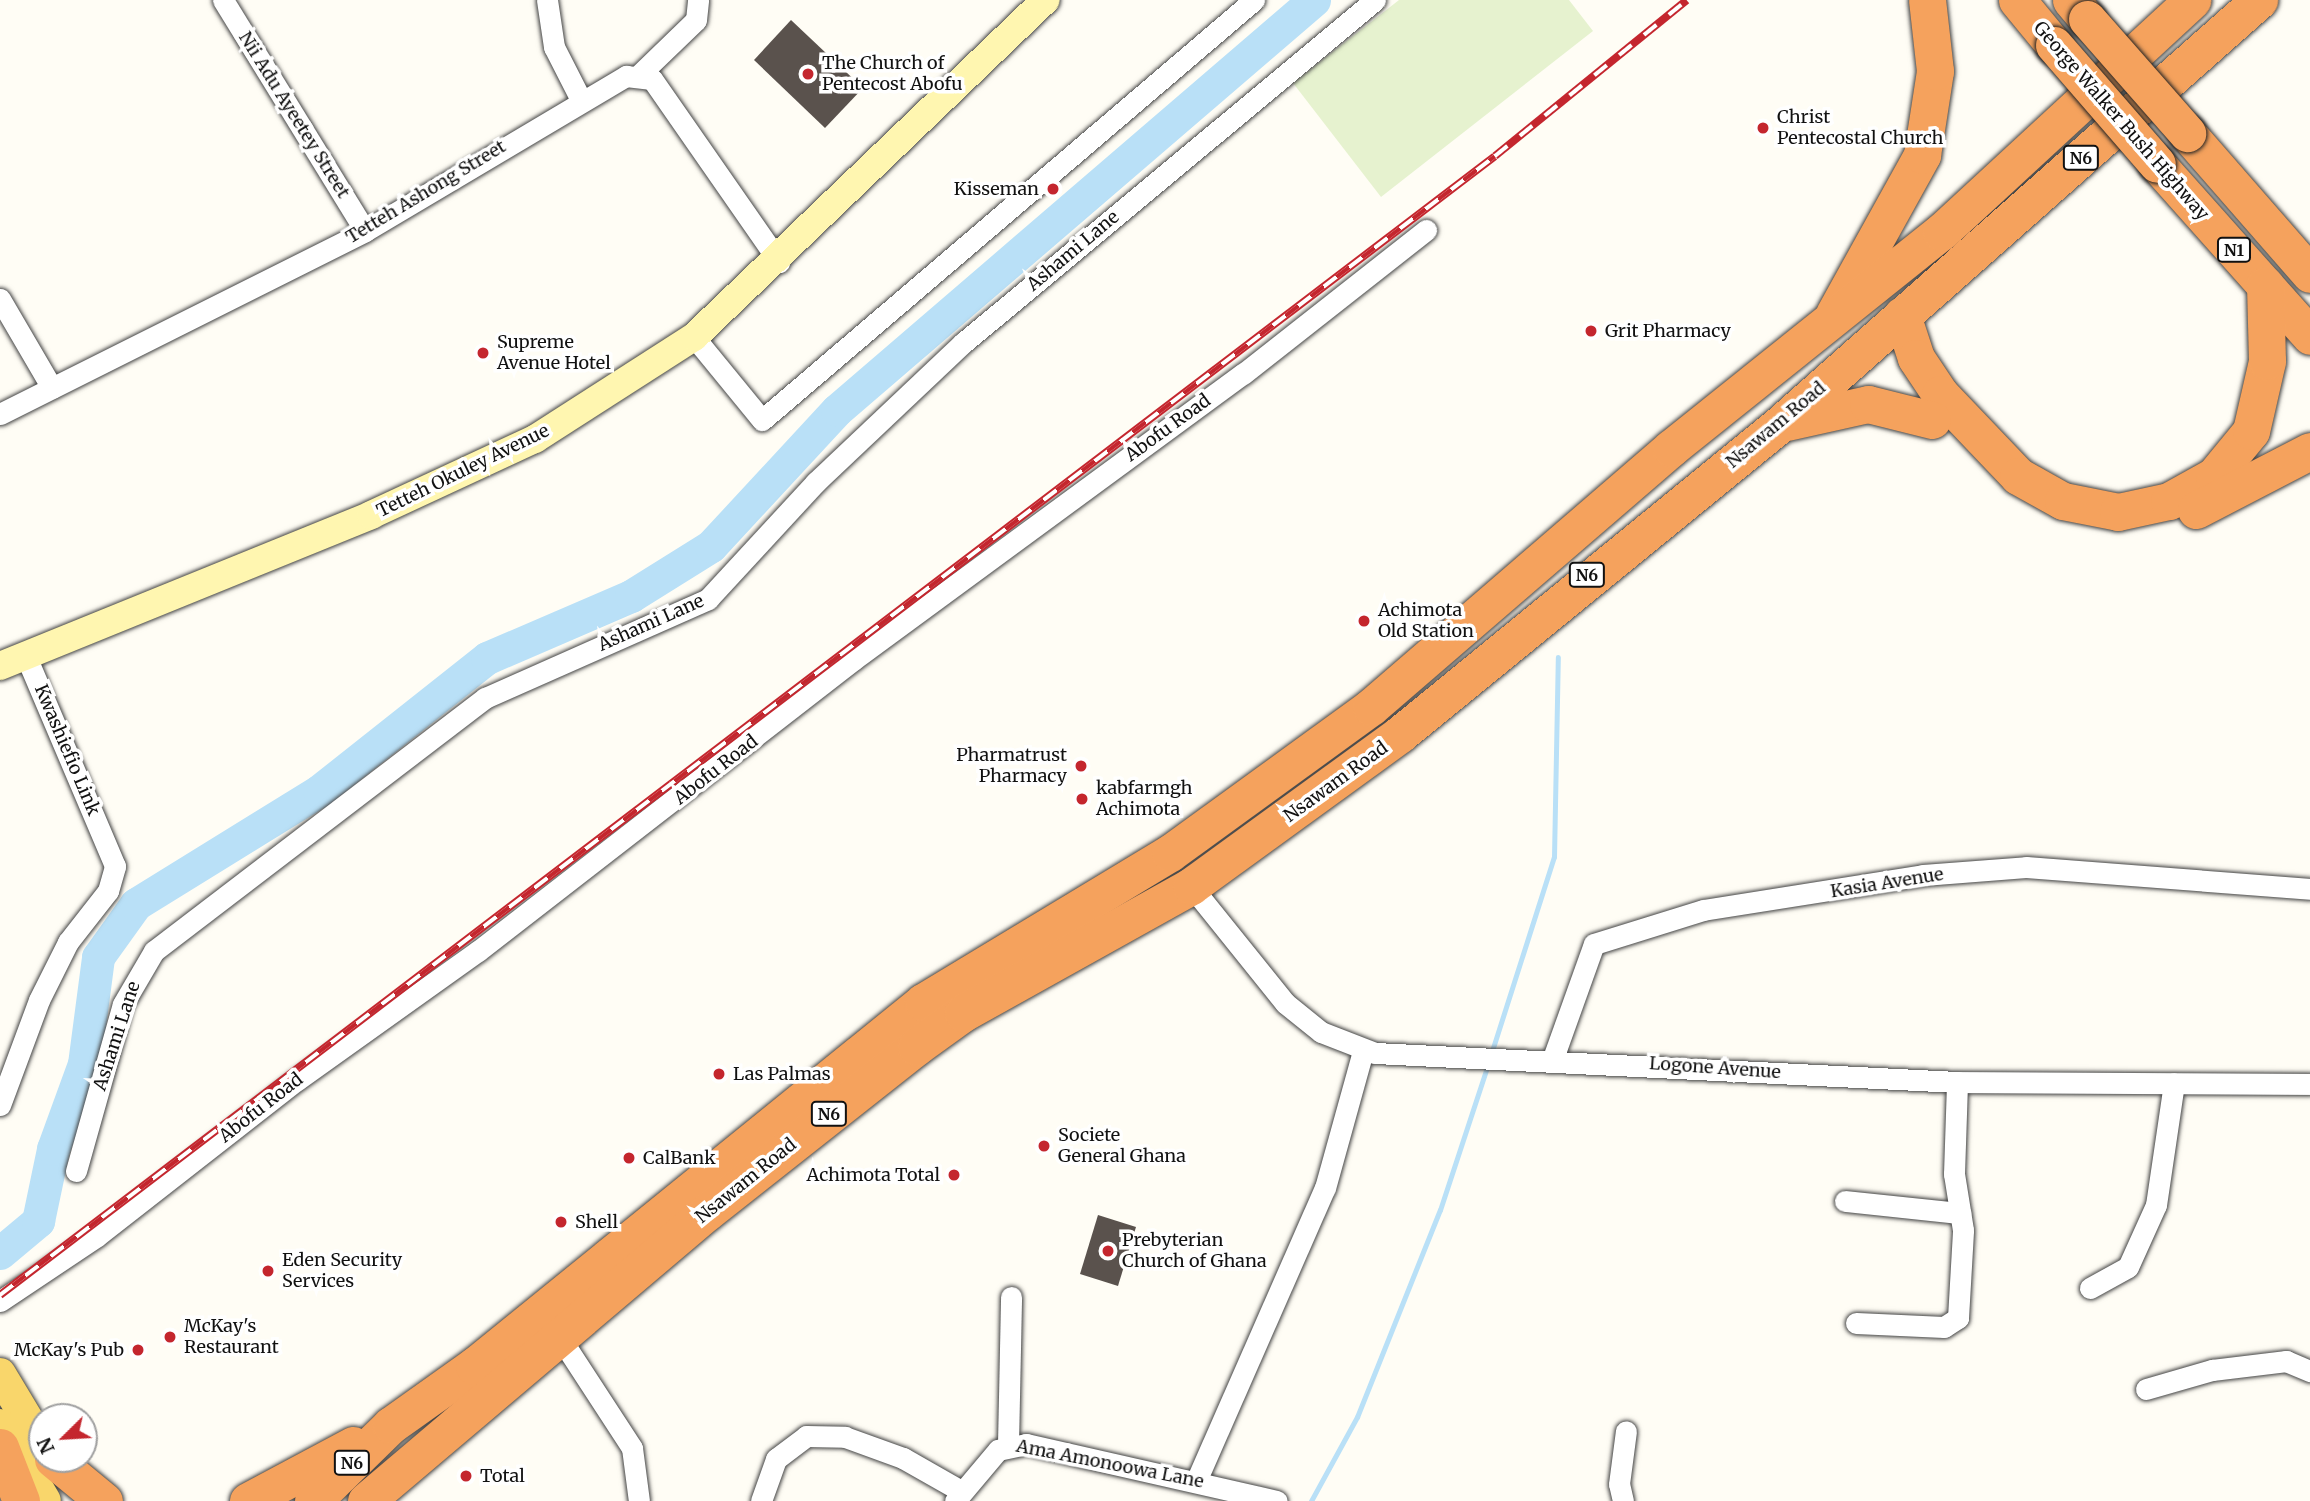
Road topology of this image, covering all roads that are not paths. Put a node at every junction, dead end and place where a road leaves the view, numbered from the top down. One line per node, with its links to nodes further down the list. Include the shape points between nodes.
1 (227, 0): 15 (street, Nii Adu Ayeetey Street)
2 (547, 0): 13 (street, via 554,47)
3 (698, 0): 12 (street, via 695,20)
4 (1045, 0): 16 (street, Tetteh Okuley Avenue)
5 (1254, 0): 24 (street, via 762,420)
6 (1376, 0): 40 (street, Ashami Lane, via 963,343 816,482 708,599 485,698 154,951 123,1004)
7 (1927, 0): 22 (highway, via 1936,71 1922,155)
8 (2017, 0): 19 (highway, George Walker Bush Highway / N1, bridge)
9 (2192, 0): 18 (highway, Nsawam Road / N6)
10 (2259, 0): 21 (highway, Nsawam Road / N6)
11 (2075, 5): 17 (highway, N1, bridge)
12 (639, 75): 13 (street, Tetteh Ashong Street); 16 (street, via 652,79)
13 (580, 98): 15 (street, Tetteh Ashong Street)
14 (1426, 230): 45 (street, Abofu Road, via 1243,374 853,660 478,951 297,1080 97,1237)
15 (365, 231): 25 (street, Tetteh Ashong Street)
16 (779, 262): 24 (street, Tetteh Okuley Avenue)
17 (2310, 274)
18 (1888, 278): 21 (highway); 22 (highway, Nsawam Road / N6)
19 (2265, 285): 21 (highway, via 2267,361 2251,431 2214,476 2169,501 2118,512 2063,501 2018,476 1940,394); 23 (highway, George Walker Bush Highway / N1)
20 (0, 299): 25 (street)
21 (1890, 326): 27 (highway); 28 (highway, Nsawam Road / N6)
22 (1826, 329): 31 (highway, Nsawam Road / N6, via 1662,456 1371,708)
23 (2310, 336)
24 (694, 337): 30 (street, Tetteh Okuley Avenue, via 535,439 371,515)
25 (52, 388): 26 (street, Tetteh Ashong Street)
26 (0, 414)
27 (1932, 420): 28 (highway, via 1868,404); 29 (highway, via 2013,493 2074,529 2114,536 2170,524)
28 (1780, 424): 32 (highway, Nsawam Road / N6, via 1400,734)
29 (2310, 451)
30 (13, 661): 39 (street, Kwashiefio Link, via 116,866 112,884 68,943 39,1000)
31 (1170, 853): 32 (highway); 53 (highway, Nsawam Road / N6, via 923,1002 474,1366)
32 (1191, 886): 34 (street, Logone Avenue, via 1285,1003 1321,1032); 47 (highway, Nsawam Road / N6, via 963,1013)
33 (2310, 889): 35 (street, Kasia Avenue, via 2026,867 1923,875 1703,910 1594,944)
34 (1363, 1051): 35 (street, Logone Avenue); 59 (street, via 1325,1188)
35 (1552, 1061): 36 (street, Logone Avenue)
36 (1957, 1082): 37 (street, Logone Avenue); 42 (street)
37 (2174, 1083): 38 (street, Logone Avenue); 43 (street, via 2156,1205 2128,1267)
38 (2310, 1084)
39 (0, 1105)
40 (76, 1171)
41 (1845, 1201): 42 (street)
42 (1960, 1213): 46 (street, via 1960,1310 1954,1324)
43 (2090, 1288)
44 (1011, 1297): 55 (street)
45 (0, 1301)
46 (1856, 1323)
47 (559, 1336): 67 (highway, Nsawam Road / N6); 68 (street, via 632,1448)
48 (2310, 1371): 50 (street, via 2286,1361 2212,1370)
49 (0, 1374): 51 (main road)
50 (2146, 1389)
51 (28, 1421)
52 (0, 1425): 62 (main road)
53 (391, 1425): 65 (highway); 66 (highway, Nsawam Road / N6)
54 (1626, 1431): 71 (street, via 1619,1484)
55 (1008, 1444): 59 (street, Ama Amonoowa Lane); 60 (street, Ama Amonoowa Lane)
56 (0, 1447): 61 (highway)
57 (60, 1473): 63 (main road)
58 (69, 1473): 64 (highway)
59 (1197, 1479): 70 (street, Ama Amonoowa Lane)
60 (958, 1496): 69 (street, Ama Amonoowa Lane, via 903,1458 845,1437 806,1436 776,1459)
61 (21, 1501)
62 (46, 1501)
63 (76, 1501)
64 (104, 1501)
65 (248, 1501)
66 (313, 1501)
67 (366, 1501)
68 (639, 1501)
69 (761, 1501)
70 (1277, 1501)
71 (1623, 1501)

